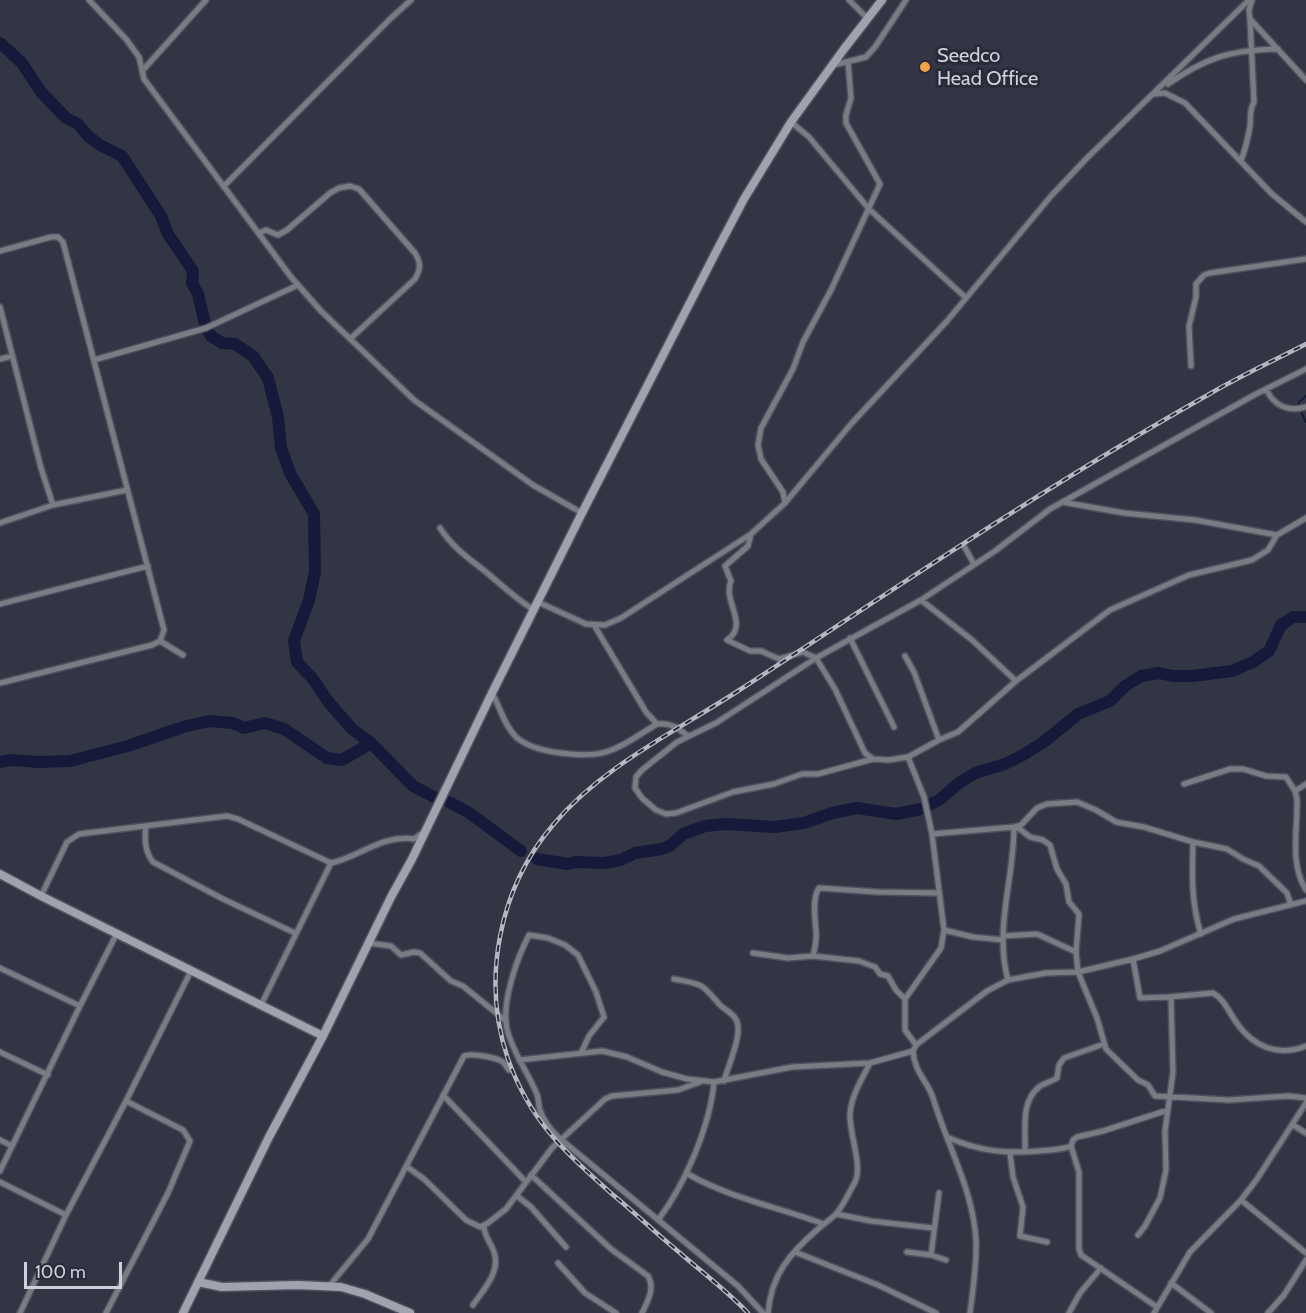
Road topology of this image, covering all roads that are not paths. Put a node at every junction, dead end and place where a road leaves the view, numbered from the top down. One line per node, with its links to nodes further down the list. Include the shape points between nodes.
1 (89, 0): 14 (street, via 134,49)
2 (206, 0): 14 (street)
3 (411, 0): 19 (street)
4 (849, 0): 8 (street)
5 (882, 0): 8 (main road)
6 (906, 0): 12 (street, via 871,53)
7 (1251, 0): 9 (street); 16 (street)
8 (867, 18): 13 (main road)
9 (1250, 20): 10 (street); 11 (street)
10 (1251, 50): 11 (street); 16 (street, via 1198,66); 18 (street, via 1254,102)
11 (1278, 50): 15 (street)
12 (848, 62): 13 (street); 20 (street, via 851,98 846,123 880,184)
13 (832, 65): 17 (main road)
14 (143, 70): 19 (street, via 144,79)
15 (1306, 80)
16 (1154, 94): 18 (street, via 1165,93 1185,103); 26 (street, via 1051,196)
17 (791, 123): 20 (street, via 808,137); 40 (main road, via 717,250)
18 (1241, 161): 21 (street)
19 (225, 186): 22 (street)
20 (869, 209): 26 (street); 38 (street, via 761,428 761,459 783,492)
21 (1306, 222)
22 (259, 233): 25 (street); 28 (street, via 266,230 278,235 330,193 350,186 359,189 415,253 420,270 415,279)
23 (0, 251): 31 (street, via 51,237 61,239)
24 (1306, 260): 32 (street, via 1210,273 1199,279 1189,326)
25 (298, 285): 28 (street); 31 (street, via 206,328)
26 (966, 298): 38 (street)
27 (0, 307): 29 (street)
28 (350, 339): 40 (street, via 414,400 533,485)
29 (12, 356): 30 (street); 39 (street)
30 (0, 359)
31 (94, 360): 36 (street)
32 (1191, 366)
33 (1306, 369): 34 (street)
34 (1266, 389): 35 (street, via 1283,408); 37 (street)
35 (1306, 407)
36 (127, 490): 39 (street); 48 (street)
37 (1062, 502): 45 (street); 47 (street)
38 (785, 503): 44 (street)
39 (53, 505): 42 (street)
40 (582, 513): 51 (main road)
41 (1306, 518): 45 (street)
42 (0, 523)
43 (440, 528): 51 (street, via 468,559 512,595)
44 (751, 534): 52 (street, via 621,618 605,626); 57 (street, via 748,546 725,566 737,627 727,640 779,659 803,651)
45 (1277, 534): 58 (street, via 1268,550 1252,560 1189,575 1110,610)
46 (964, 546): 47 (street)
47 (974, 564): 49 (street)
48 (148, 566): 50 (street); 54 (street, via 164,630)
49 (921, 600): 53 (street); 58 (street)
50 (0, 604)
51 (536, 606): 52 (street); 60 (main road)
52 (594, 625): 61 (street)
53 (850, 638): 57 (street); 62 (street)
54 (160, 642): 55 (street); 59 (street)
55 (183, 656)
56 (905, 656): 64 (street)
57 (816, 658): 63 (street); 66 (street, via 865,753)
58 (1016, 681): 64 (street, via 958,732)
59 (0, 684)
60 (492, 693): 61 (street, via 517,738 558,754 608,752); 72 (main road)
61 (657, 724): 63 (street, via 670,724)
62 (894, 727)
63 (688, 736): 66 (street, via 642,771 635,782 642,798 666,814 733,792)
64 (939, 740): 65 (street)
65 (908, 757): 66 (street); 73 (street, via 924,797)
66 (873, 759)
67 (1184, 784): 69 (street, via 1230,769 1243,769 1266,776 1284,775)
68 (1306, 784): 69 (street)
69 (1295, 790): 77 (street, via 1296,861)
70 (1016, 827): 73 (street); 74 (street, via 1037,808 1077,802 1116,822); 86 (street); 88 (street, via 1047,842 1051,848 1069,902 1079,914)
71 (146, 828): 75 (street, via 227,816); 79 (street, via 73,837); 84 (street, via 144,840 153,862)
72 (427, 830): 75 (street, via 414,839 403,837 382,842); 87 (main road)
73 (932, 834): 78 (street)
74 (1193, 842): 81 (street, via 1227,849 1259,866 1287,893); 85 (street, via 1193,902)
75 (331, 863): 84 (street)
76 (0, 873): 79 (main road)
77 (1306, 890)
78 (939, 893): 82 (street); 90 (street, via 819,888)
79 (41, 896): 83 (main road)
80 (1306, 901): 81 (street)
81 (1292, 905): 85 (street, via 1234,919)
82 (944, 930): 86 (street, via 987,940); 98 (street, via 941,948)
83 (117, 933): 93 (main road); 100 (street)
84 (295, 933): 99 (street)
85 (1202, 934): 91 (street)
86 (1003, 938): 88 (street, via 1037,934); 96 (street)
87 (369, 943): 101 (street, via 391,946 401,955 420,953); 102 (main road)
88 (1076, 952): 94 (street)
89 (753, 954): 90 (street)
90 (813, 956): 98 (street, via 870,965 880,974 888,975)
91 (1133, 959): 94 (street); 97 (street, via 1140,998)
92 (0, 968): 100 (street)
93 (190, 971): 99 (main road); 117 (street)
94 (1078, 972): 96 (street); 103 (street)
95 (674, 979): 112 (street, via 704,986 736,1019 737,1038)
96 (1008, 980): 105 (street, via 987,991)
97 (1169, 997): 104 (street, via 1213,993 1246,1036 1257,1044 1269,1050); 116 (street, via 1173,1037)
98 (906, 999): 105 (street, via 905,1030)
99 (261, 1005): 102 (main road)
100 (80, 1006): 111 (street)
101 (506, 1021): 107 (street, via 510,983 529,936 556,941 573,950 581,960 603,1015); 108 (street)
102 (322, 1036): 155 (main road)
103 (1104, 1044): 116 (street, via 1113,1057 1148,1085 1154,1096); 127 (street, via 1064,1058 1057,1078 1041,1085 1032,1095 1025,1113)
104 (1306, 1046)
105 (915, 1048): 109 (street); 122 (street, via 914,1061 931,1092)
106 (0, 1052): 111 (street)
107 (581, 1053): 108 (street); 113 (street, via 597,1051 627,1057)
108 (519, 1060): 124 (street, via 538,1096 542,1115)
109 (870, 1064): 112 (street, via 792,1067); 138 (street, via 851,1109 857,1176)
110 (509, 1070): 115 (street, via 501,1061 466,1054)
111 (48, 1075): 125 (street)
112 (724, 1081): 114 (street)
113 (700, 1082): 114 (street); 124 (street, via 678,1090 609,1097)
114 (714, 1082): 131 (street)
115 (443, 1095): 129 (street); 134 (street)
116 (1171, 1096): 118 (street, via 1237,1100 1288,1096); 119 (street)
117 (126, 1101): 139 (street); 161 (street, via 183,1130 190,1141 168,1193)
118 (1306, 1101): 120 (street)
119 (1168, 1110): 126 (street, via 1077,1137); 144 (street, via 1164,1185)
120 (1293, 1125): 121 (street); 137 (street)
121 (1306, 1133)
122 (947, 1137): 128 (street, via 961,1144); 168 (street, via 967,1192 975,1239 976,1272)
123 (0, 1140): 125 (street)
124 (562, 1140): 132 (street); 140 (street)
125 (12, 1146): 130 (street)
126 (1071, 1146): 127 (street); 154 (street, via 1080,1182 1078,1249)
127 (1025, 1152): 128 (street)
128 (1011, 1154): 145 (street, via 1013,1177 1023,1207 1020,1236)
129 (406, 1166): 142 (street, via 472,1225); 157 (street, via 368,1239)
130 (0, 1171)
131 (686, 1173): 140 (street); 141 (street, via 743,1200)
132 (531, 1175): 134 (street); 165 (street, via 610,1249 651,1279)
133 (0, 1182): 139 (street)
134 (526, 1182): 136 (street)
135 (939, 1193): 143 (street)
136 (517, 1196): 142 (street); 146 (street)
137 (1241, 1200): 149 (street); 156 (street, via 1191,1252)
138 (836, 1214): 141 (street); 143 (street)
139 (66, 1215): 160 (street)
140 (658, 1220): 166 (street)
141 (824, 1224): 147 (street)
142 (484, 1226): 158 (street, via 485,1238 495,1256 495,1270)
143 (933, 1228): 150 (street)
144 (1138, 1235)
145 (1047, 1242)
146 (566, 1248)
147 (795, 1252): 166 (street, via 774,1280); 167 (street)
148 (907, 1252): 150 (street)
149 (1306, 1253)
150 (931, 1255): 151 (street)
151 (946, 1260)
152 (1306, 1260): 171 (street)
153 (558, 1263): 164 (street, via 585,1293)
154 (1101, 1268): 159 (street); 169 (street)
155 (198, 1282): 157 (main road, via 222,1287); 162 (main road)
156 (1171, 1283): 159 (street); 170 (street)
157 (330, 1285): 163 (main road, via 352,1289)
158 (472, 1305)
159 (1156, 1310)
160 (20, 1313)
161 (106, 1313)
162 (183, 1313)
163 (410, 1313)
164 (616, 1313)
165 (642, 1313)
166 (766, 1313)
167 (936, 1313)
168 (970, 1313)
169 (1069, 1313)
170 (1211, 1313)
171 (1268, 1313)

